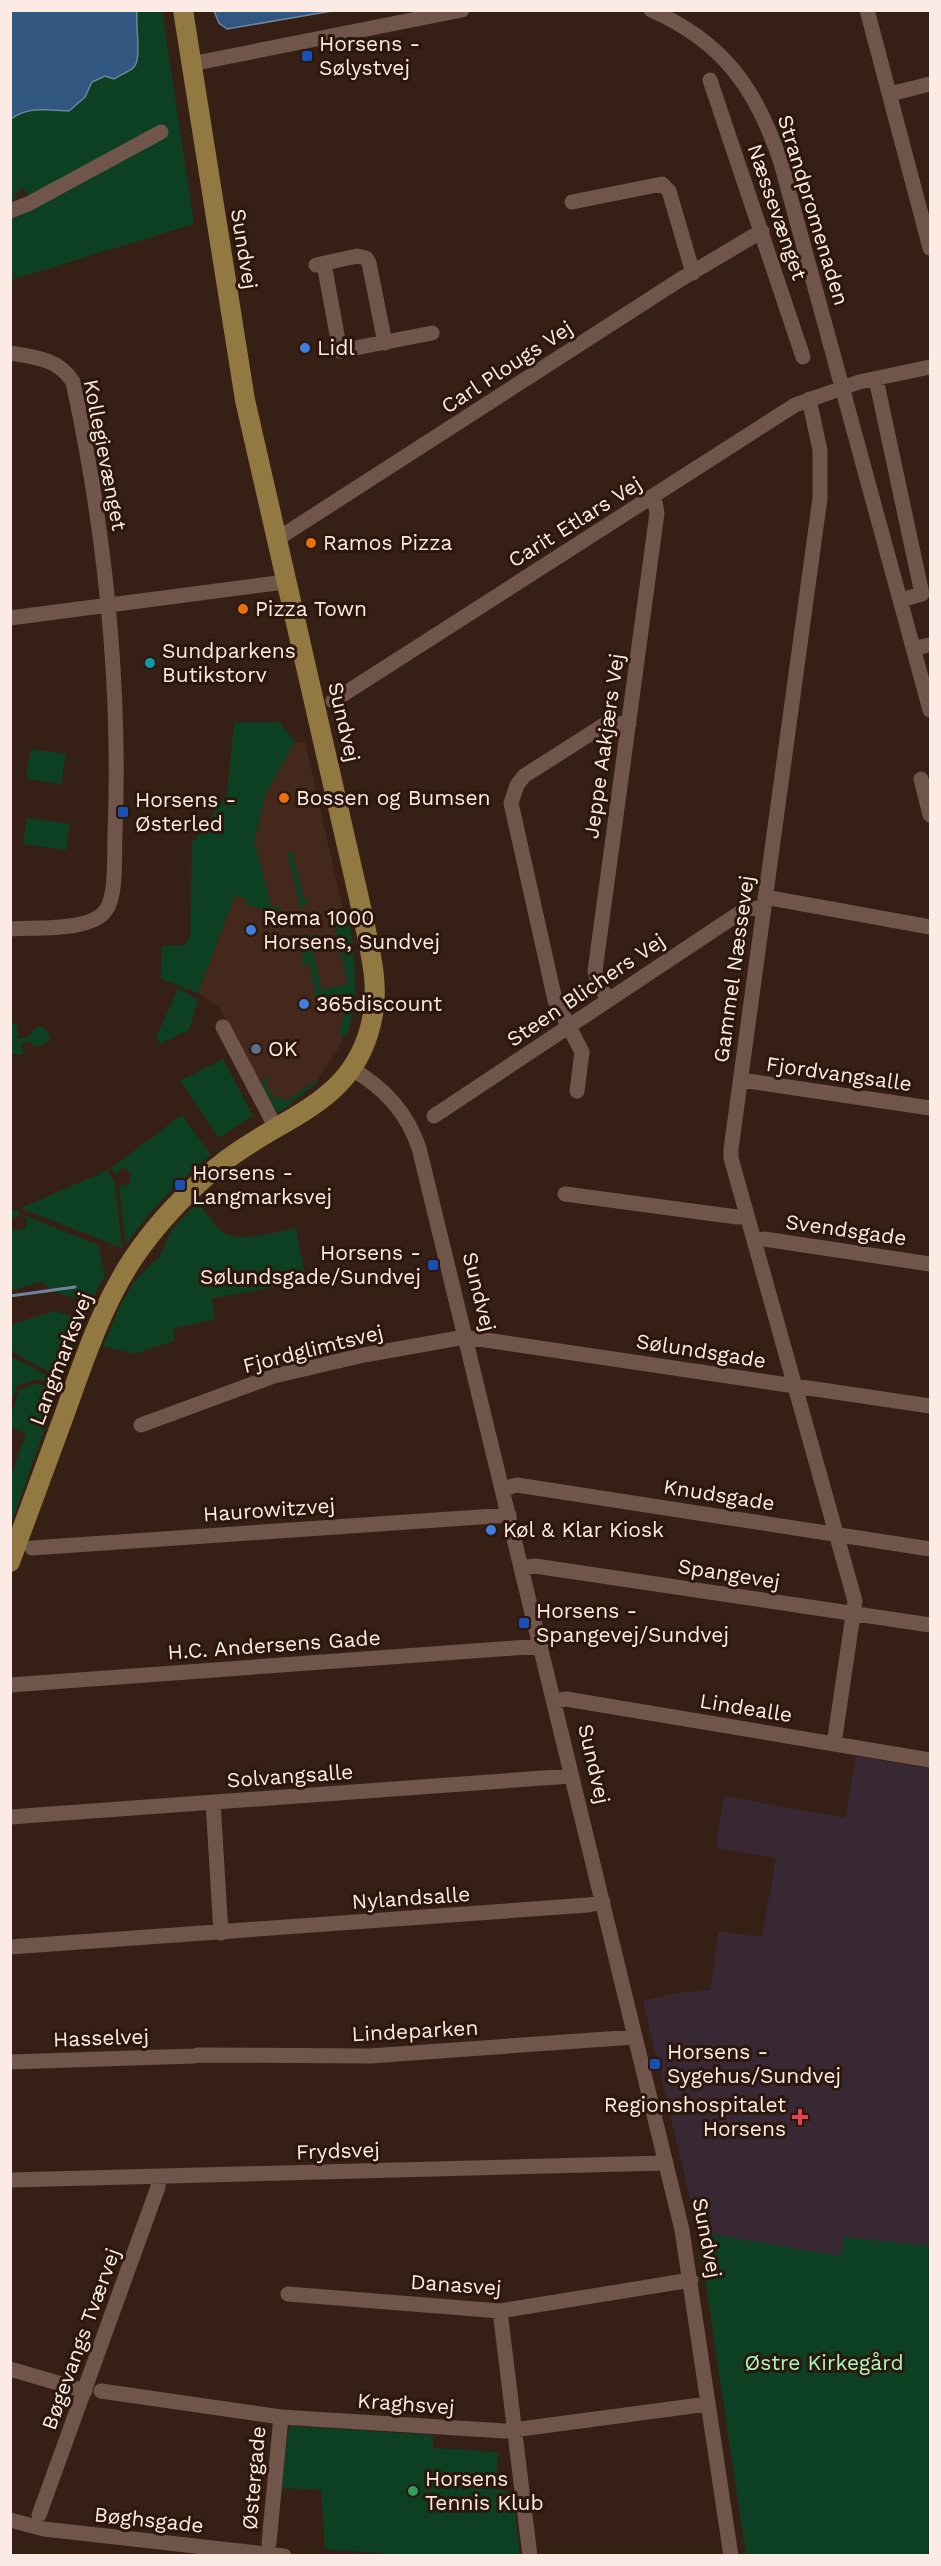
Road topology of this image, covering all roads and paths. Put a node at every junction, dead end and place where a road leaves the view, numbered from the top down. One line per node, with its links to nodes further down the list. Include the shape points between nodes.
1 (183, 10): 5 (main road, Sundvej)
2 (462, 10): 5 (street)
3 (867, 10): 8 (street)
4 (656, 13): 21 (street, Strandpromenaden, via 697,36 722,56 754,96 782,163)
5 (191, 64): 24 (main road, Sundvej, via 245,400)
6 (710, 80): 12 (street, Næssevænget)
7 (930, 84): 8 (street)
8 (890, 94): 13 (street)
9 (161, 132): 11 (street)
10 (572, 202): 14 (street, via 662,184 669,191)
11 (10, 211)
12 (762, 231): 14 (street, Carl Plougs Vej); 18 (street, Næssevænget)
13 (930, 248)
14 (693, 273): 24 (street, Carl Plougs Vej, via 309,519)
15 (432, 333): 16 (street)
16 (385, 343): 16 (street, via 366,258 357,256 320,265 340,351)
17 (10, 353): 27 (street, Kollegievænget, via 45,359 67,372 73,382)
18 (803, 357)
19 (930, 367): 20 (street)
20 (876, 379): 21 (street); 26 (street, via 922,594)
21 (843, 387): 22 (street, Carit Etlars Vej); 26 (street, Strandpromenaden)
22 (809, 399): 23 (street, Carit Etlars Vej); 36 (street, Gammel Næssevej, via 822,482)
23 (654, 496): 31 (street, Carit Etlars Vej); 33 (street, Jeppe Aakjærs Vej, via 657,513)
24 (274, 537): 25 (main road, Sundvej)
25 (285, 582): 27 (street); 42 (main road, Sundvej, via 363,916 375,987 369,1033)
26 (901, 600): 30 (street, Strandpromenaden)
27 (109, 605): 28 (street); 38 (street, Kollegievænget, via 116,732 110,901 100,917 83,925)
28 (10, 618)
29 (930, 645): 30 (street)
30 (914, 648): 32 (street, Strandpromenaden)
31 (333, 701)
32 (930, 710)
33 (629, 724): 39 (street, Jeppe Aakjærs Vej, via 595,971 598,985); 40 (street, via 602,726 524,776 512,795 511,811 553,993)
34 (921, 779): 35 (street)
35 (930, 815)
36 (764, 903): 37 (street); 39 (street, Steen Blichers Vej, via 744,910); 43 (street, Gammel Næssevej)
37 (930, 927)
38 (10, 929)
39 (608, 999): 40 (street, Steen Blichers Vej)
40 (568, 1026): 44 (street, via 582,1052); 46 (street, Steen Blichers Vej)
41 (223, 1027): 47 (street)
42 (352, 1069): 47 (main road, Langmarksvej, via 312,1108); 52 (street, Sundvej, via 392,1100 414,1135)
43 (741, 1080): 45 (street, Fjordvangsalle); 49 (street, Gammel Næssevej, via 731,1158)
44 (577, 1091)
45 (930, 1108)
46 (434, 1116)
47 (276, 1128): 61 (main road, Langmarksvej, via 193,1187 155,1230 116,1287 84,1358)
48 (565, 1194): 49 (street)
49 (747, 1216): 50 (street, Gammel Næssevej)
50 (755, 1241): 51 (street, Svendsgade, via 764,1239); 53 (street, Gammel Næssevej)
51 (930, 1264)
52 (465, 1337): 53 (street, Sølundsgade); 55 (street, Fjordglimtsvej, via 274,1376); 56 (street, Sundvej)
53 (794, 1386): 54 (street, Sølundsgade); 58 (street, Gammel Næssevej)
54 (930, 1406)
55 (141, 1425)
56 (502, 1489): 57 (street, Sundvej); 58 (street, Knudsgade, via 517,1485)
57 (509, 1515): 59 (street, Haurowitzvej); 62 (street, Sundvej)
58 (835, 1534): 60 (street, Knudsgade); 63 (street, Gammel Næssevej)
59 (32, 1548)
60 (930, 1549)
61 (10, 1562)
62 (522, 1568): 63 (street, Spangevej, via 535,1566); 65 (street, Sundvej)
63 (855, 1613): 64 (street, Spangevej); 68 (street, Gammel Næssevej)
64 (930, 1625)
65 (541, 1646): 66 (street, H.C. Andersens Gade); 67 (street, Sundvej)
66 (10, 1685)
67 (554, 1701): 68 (street, Lindealle, via 566,1699); 70 (street, Sundvej)
68 (834, 1744): 69 (street, Lindealle)
69 (930, 1760)
70 (572, 1776): 71 (street, Solvangsalle); 73 (street, Sundvej)
71 (213, 1803): 72 (street, Solvangsalle); 74 (street)
72 (10, 1817)
73 (603, 1902): 74 (street, Nylandsalle); 76 (street, Sundvej)
74 (221, 1933): 75 (street, Nylandsalle)
75 (10, 1947)
76 (635, 2037): 77 (street, Lindeparken, via 370,2056); 79 (street, Sundvej)
77 (195, 2056): 78 (street, Hasselvej)
78 (10, 2062)
79 (666, 2163): 80 (street, Frydsvej); 82 (street, Sundvej)
80 (158, 2177): 81 (street, Frydsvej); 86 (street, Bøgevangs Tværvej, via 158,2187)
81 (10, 2180)
82 (691, 2280): 84 (street, Danasvej); 88 (street, Sundvej)
83 (288, 2294): 84 (street, Danasvej)
84 (500, 2311): 90 (street)
85 (10, 2369): 86 (street)
86 (84, 2391): 91 (street, Bøgevangs Tværvej)
87 (101, 2391): 89 (street, Kraghsvej)
88 (708, 2404): 90 (street, Kraghsvej); 95 (street, Sundvej)
89 (281, 2417): 90 (street, Kraghsvej); 93 (street, Østergade)
90 (515, 2431): 94 (street)
91 (39, 2515)
92 (10, 2520): 93 (street, Bøghsgade, via 44,2529)
93 (273, 2552)
94 (530, 2556)
95 (731, 2556)

